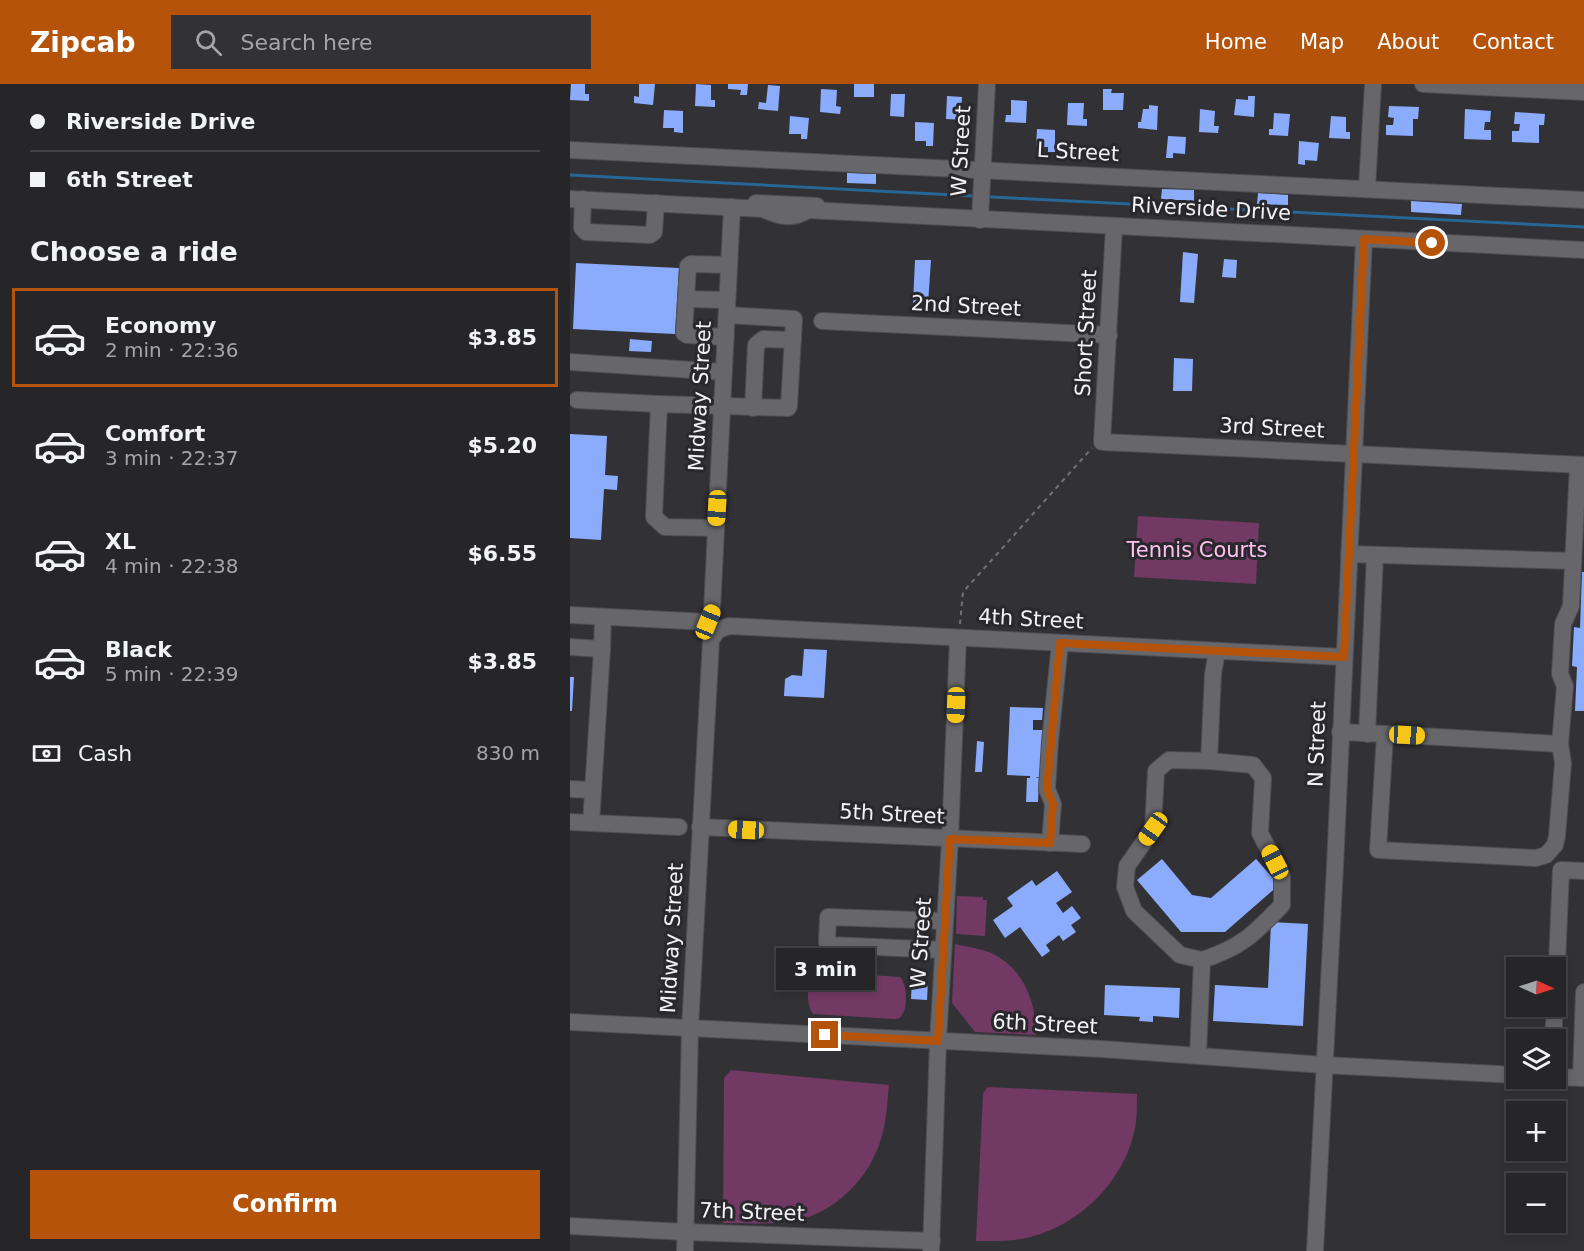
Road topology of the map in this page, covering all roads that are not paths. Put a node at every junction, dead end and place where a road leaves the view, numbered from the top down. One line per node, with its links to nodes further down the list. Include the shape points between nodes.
1 (987, 84): 6 (street, W Street)
2 (1373, 84): 7 (street)
3 (1423, 84): 4 (street)
4 (1584, 92)
5 (570, 150): 6 (street, L Street)
6 (982, 170): 7 (street, L Street); 12 (street, W Street)
7 (1367, 188): 9 (street, L Street)
8 (577, 199): 10 (street, Riverside Drive); 10 (street, via 586,232 618,234 651,235)
9 (1584, 200)
10 (656, 203): 11 (street, Riverside Drive)
11 (732, 207): 12 (street, Riverside Drive, via 764,202 825,206 836,212); 16 (street, Midway Street)
12 (980, 220): 13 (street, Riverside Drive)
13 (1114, 227): 14 (street, Riverside Drive); 20 (street, Short Street)
14 (1364, 239): 15 (street, Riverside Drive); 30 (street, N Street)
15 (1584, 250)
16 (729, 265): 17 (street, via 688,266); 18 (street, Midway Street)
17 (686, 299): 18 (street); 21 (street, via 684,333)
18 (727, 308): 21 (street, Midway Street); 22 (street, via 794,319)
19 (822, 321): 20 (street, 2nd Street)
20 (1109, 335): 29 (street, Short Street)
21 (726, 337): 24 (street, Midway Street)
22 (793, 340): 28 (street, via 763,339 756,345); 28 (street, via 789,406)
23 (570, 362): 24 (street)
24 (724, 372): 27 (street, Midway Street)
25 (577, 400): 26 (street)
26 (659, 404): 27 (street); 32 (street, via 654,517 665,527)
27 (722, 406): 28 (street); 32 (street, Midway Street)
28 (753, 408)
29 (1102, 442): 30 (street, 3rd Street)
30 (1354, 455): 31 (street, 3rd Street); 33 (street, N Street)
31 (1581, 465): 35 (street)
32 (716, 528): 38 (street, Midway Street)
33 (1349, 554): 34 (street); 44 (street, N Street)
34 (1375, 555): 35 (street); 46 (street)
35 (1573, 561): 48 (street, via 1571,606 1563,624 1560,674 1565,686)
36 (570, 615): 37 (street, 4th Street)
37 (603, 617): 38 (street, 4th Street); 42 (street)
38 (713, 626): 39 (street, 4th Street); 55 (street, Midway Street)
39 (958, 638): 40 (street, 4th Street); 56 (street, W Street)
40 (1060, 643): 43 (street, 4th Street); 57 (street, via 1047,789 1053,804)
41 (570, 646): 42 (street)
42 (602, 649): 51 (street)
43 (1217, 651): 44 (street, 4th Street); 49 (street)
44 (1344, 657): 45 (street, N Street)
45 (1340, 732): 46 (street); 69 (street, N Street)
46 (1367, 734): 47 (street)
47 (1384, 734): 48 (street); 48 (street, via 1378,850 1385,852 1536,858 1546,855 1557,836 1563,763)
48 (1560, 744)
49 (1209, 761): 63 (street, via 1253,765 1263,778 1260,833 1282,876 1282,905 1252,936 1225,953); 63 (street, via 1169,760 1156,771 1153,829 1127,866 1125,887 1134,911 1180,955)
50 (570, 789): 51 (street)
51 (592, 790): 53 (street)
52 (570, 822): 53 (street)
53 (591, 822): 54 (street)
54 (679, 826)
55 (700, 828): 56 (street, 5th Street); 66 (street, Midway Street)
56 (950, 839): 57 (street, 5th Street); 60 (street, W Street)
57 (1050, 843): 58 (street, 5th Street)
58 (1082, 844)
59 (1584, 871): 62 (street, via 1561,870)
60 (945, 921): 61 (street, W Street); 61 (street, via 828,917 826,943)
61 (943, 950): 67 (street, W Street)
62 (1557, 957)
63 (1202, 960): 68 (street)
64 (1584, 992): 72 (street)
65 (570, 1022): 66 (street, 6th Street)
66 (690, 1028): 67 (street, 6th Street); 74 (street, Midway Street)
67 (938, 1041): 68 (street, 6th Street); 75 (street, W Street)
68 (1197, 1055): 69 (street, 6th Street)
69 (1324, 1065): 70 (street, 6th Street); 77 (street, N Street)
70 (1506, 1074)
71 (1566, 1077): 72 (street)
72 (1583, 1078)
73 (570, 1226): 74 (street, 7th Street)
74 (686, 1232): 75 (street, 7th Street); 76 (street, Midway Street)
75 (931, 1246)
76 (685, 1251)
77 (1315, 1251)

